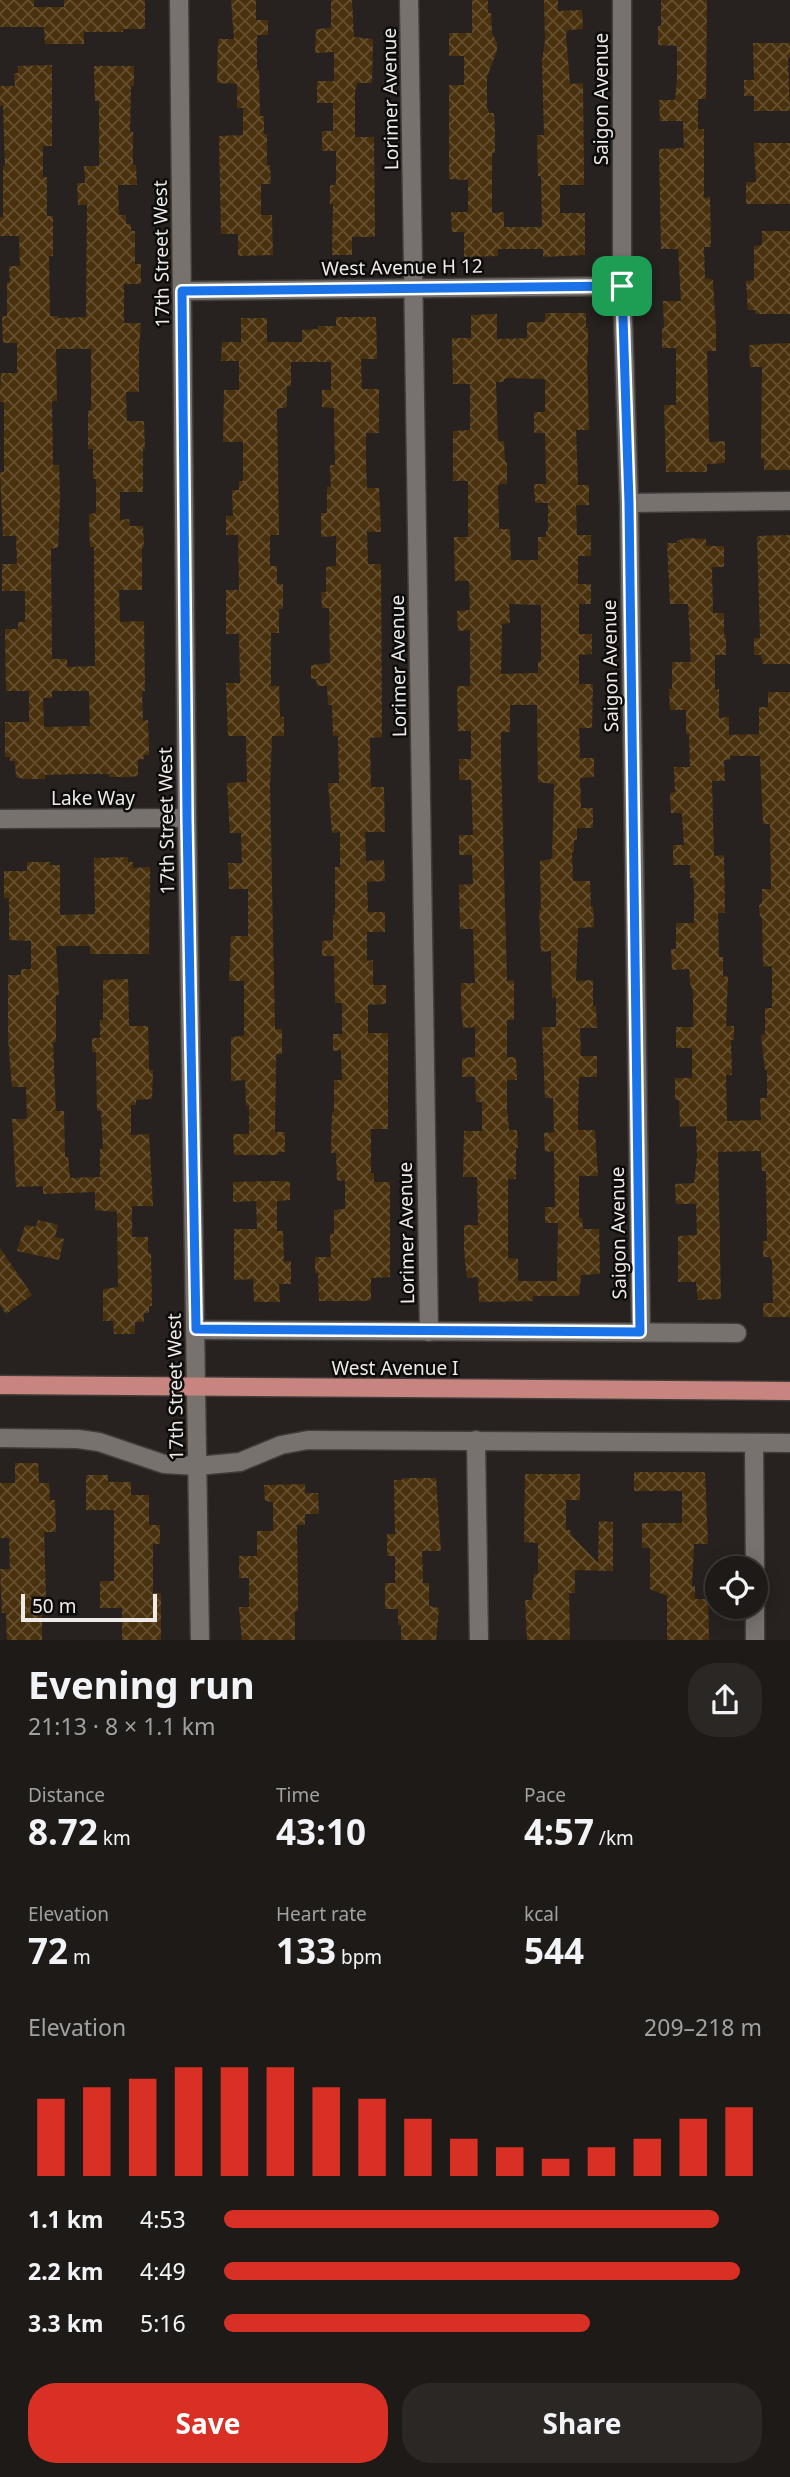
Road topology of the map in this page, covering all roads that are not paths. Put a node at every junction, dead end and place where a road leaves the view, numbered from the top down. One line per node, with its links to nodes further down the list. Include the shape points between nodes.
1 (179, 0): 6 (street, 17th Street West)
2 (410, 0): 5 (street, Lorimer Avenue)
3 (622, 0): 4 (street, Saigon Avenue)
4 (622, 286): 5 (street, West Avenue H 12); 8 (street, Saigon Avenue)
5 (414, 288): 6 (street, West Avenue H 12); 12 (street, Lorimer Avenue)
6 (182, 291): 9 (street, 17th Street West)
7 (790, 501): 8 (street)
8 (629, 503): 13 (street, Saigon Avenue)
9 (187, 818): 10 (street, Lake Way); 11 (street, 17th Street West)
10 (0, 820)
11 (196, 1329): 12 (street); 16 (street, 17th Street West)
12 (429, 1332): 13 (street)
13 (640, 1332): 14 (street)
14 (737, 1334)
15 (0, 1385): 16 (main road, West Avenue I)
16 (197, 1387): 17 (main road, West Avenue I); 22 (street, 17th Street West)
17 (790, 1391)
18 (0, 1438): 22 (street, via 78,1439 164,1464)
19 (476, 1440): 20 (street); 22 (street, via 308,1440 281,1445 240,1462); 26 (street)
20 (754, 1443): 21 (street); 23 (street)
21 (790, 1443)
22 (197, 1466): 25 (street, 17th Street West)
23 (755, 1556)
24 (755, 1619): 27 (street)
25 (200, 1640)
26 (479, 1640)
27 (755, 1640)

